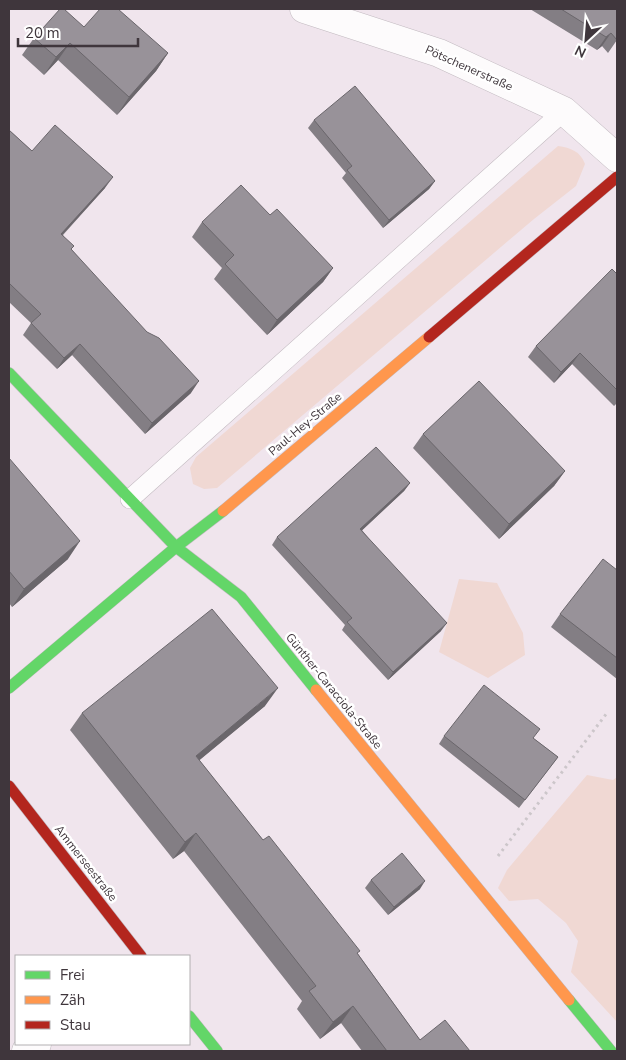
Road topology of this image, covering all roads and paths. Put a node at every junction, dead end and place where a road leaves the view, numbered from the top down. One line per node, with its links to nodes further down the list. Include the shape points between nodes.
1 (304, 9): 2 (street, Pötschenerstraße, via 439,53)
2 (564, 112): 3 (street, Pötschenerstraße); 6 (lane)
3 (617, 158)
4 (617, 177): 7 (street, Paul-Hey-Straße, via 219,515)
5 (9, 373): 6 (street, Günther-Caracciola-Straße)
6 (130, 500): 7 (street, Günther-Caracciola-Straße)
7 (176, 547): 8 (street, Paul-Hey-Straße); 11 (street, Günther-Caracciola-Straße, via 241,597)
8 (9, 688)
9 (607, 713): 11 (path)
10 (9, 786): 12 (street, Ammerseestraße)
11 (475, 886): 15 (street, Günther-Caracciola-Straße)
12 (140, 955)
13 (190, 1017): 14 (street)
14 (217, 1051)
15 (611, 1051)

